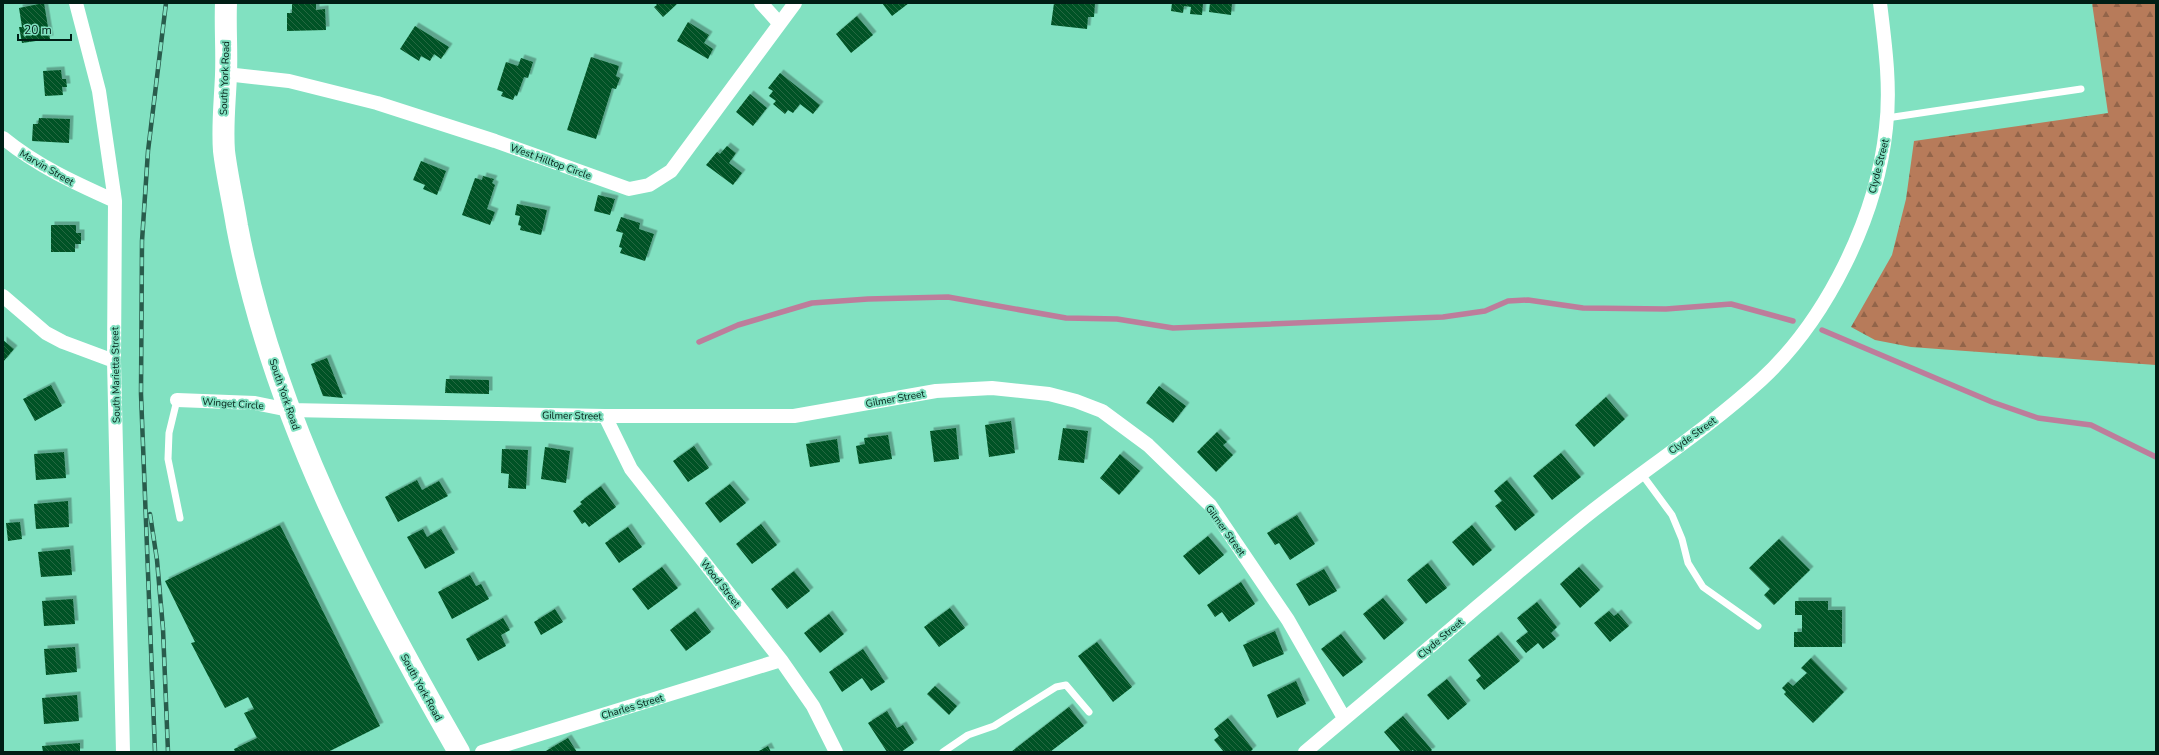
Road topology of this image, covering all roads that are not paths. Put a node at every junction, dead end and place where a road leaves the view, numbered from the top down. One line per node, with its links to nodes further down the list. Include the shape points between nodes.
1 (76, 3): 11 (street, South Marietta Street, via 99,91)
2 (226, 3): 7 (main road, South York Road)
3 (761, 3): 6 (street)
4 (795, 3): 6 (street, West Hilltop Circle)
5 (1880, 3): 9 (street, Clyde Street, via 1885,44)
6 (779, 23): 7 (street, West Hilltop Circle, via 671,171 649,185 629,189 495,141 377,103 289,81)
7 (226, 74): 15 (main road, South York Road, via 222,122 228,180 245,268)
8 (2081, 89): 9 (lane)
9 (1887, 118): 17 (street, Clyde Street, via 1882,157 1857,238 1846,265 1817,314 1762,379 1719,416)
10 (3, 138): 11 (street, Marvin Street, via 23,155 64,179)
11 (116, 200): 13 (street, South Marietta Street)
12 (3, 296): 13 (street, via 46,333)
13 (114, 361): 23 (street, South Marietta Street)
14 (177, 400): 15 (street, Winget Circle, via 255,404); 18 (lane, via 169,433 168,460)
15 (289, 410): 16 (street, Gilmer Street); 24 (main road, South York Road, via 314,472 380,612)
16 (605, 416): 20 (street, Wood Street, via 631,469); 22 (street, Gilmer Street, via 794,416 964,388 1042,393 1096,409 1148,445 1210,505 1288,620)
17 (1641, 473): 19 (lane, via 1672,516 1682,539 1688,563 1703,587); 22 (street, Clyde Street)
18 (180, 518)
19 (1758, 626)
20 (781, 660): 25 (street, Charles Street); 26 (street, Wood Street, via 813,706)
21 (1090, 712): 27 (lane, via 1066,685 1056,687 994,726 968,735)
22 (1344, 718): 28 (street, Clyde Street)
23 (123, 752)
24 (459, 752)
25 (482, 752)
26 (836, 752)
27 (943, 752)
28 (1305, 752)

